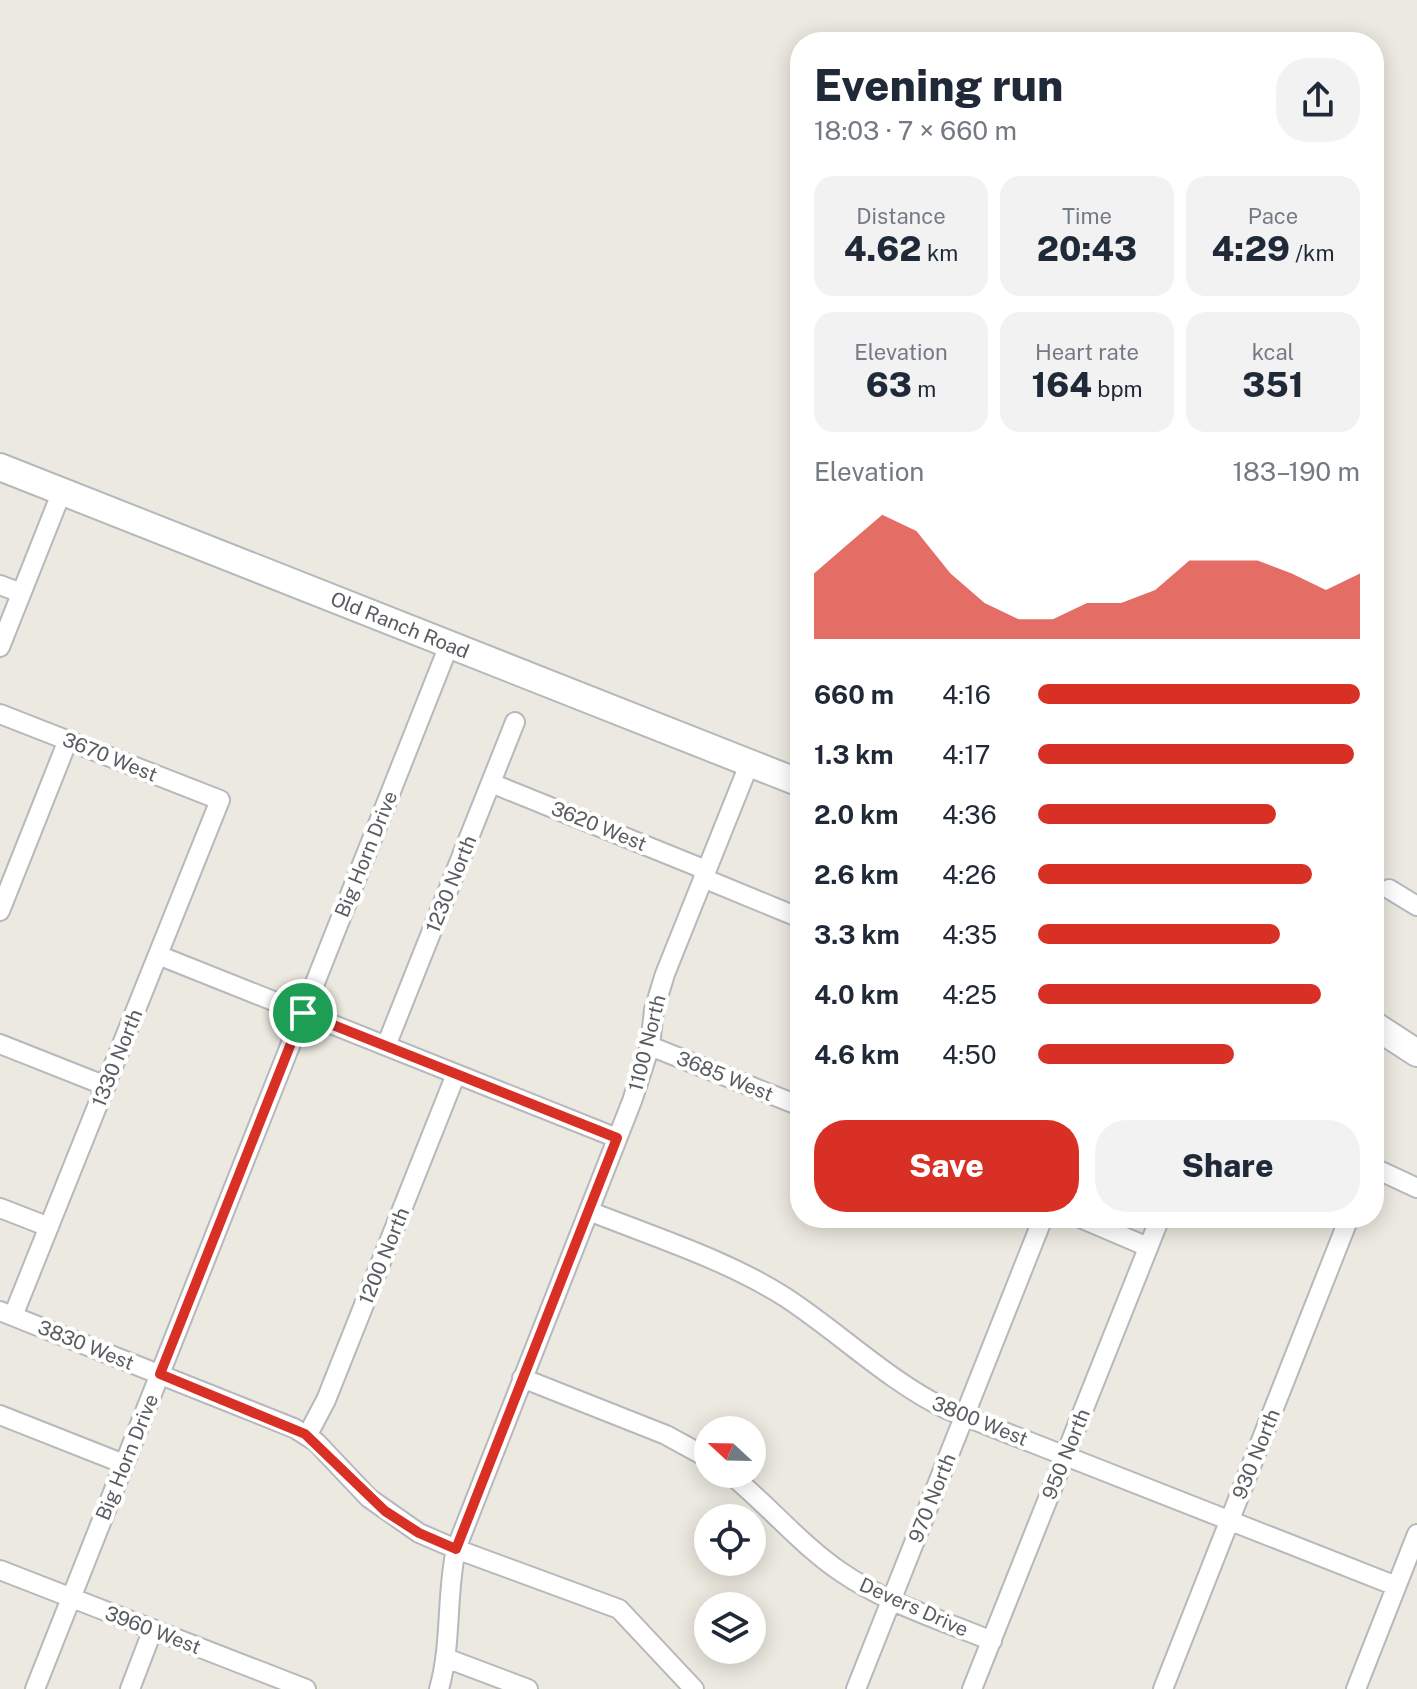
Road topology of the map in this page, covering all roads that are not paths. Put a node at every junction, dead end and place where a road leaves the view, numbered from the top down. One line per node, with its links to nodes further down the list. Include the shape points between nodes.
1 (0, 467): 2 (street, Old Ranch Road)
2 (62, 491): 4 (street); 5 (street, Old Ranch Road)
3 (0, 585): 4 (street)
4 (21, 593): 6 (street)
5 (449, 645): 10 (street, Old Ranch Road); 20 (street, Big Horn Drive)
6 (0, 647)
7 (0, 714): 9 (street, 3670 West)
8 (515, 722): 12 (street, 1230 North)
9 (68, 740): 13 (street, 3670 West); 17 (street)
10 (750, 762): 11 (street, Old Ranch Road); 14 (street, 1100 North)
11 (790, 779)
12 (491, 783): 14 (street, 3620 West); 23 (street, 1230 North)
13 (220, 800): 19 (street, 1330 North)
14 (705, 874): 18 (street, 3620 West); 24 (street, 1100 North, via 658,994)
15 (1389, 889): 16 (street)
16 (1417, 906)
17 (0, 911)
18 (790, 913)
19 (158, 955): 20 (street); 27 (street, 1330 North)
20 (303, 1013): 23 (street); 41 (street, Big Horn Drive)
21 (1384, 1032): 25 (street)
22 (0, 1044): 27 (street)
23 (386, 1046): 26 (street)
24 (650, 1046): 28 (street, 3685 West); 29 (street, 1100 North)
25 (1417, 1053)
26 (456, 1074): 29 (street); 45 (street, 1200 North)
27 (106, 1086): 34 (street, 1330 North)
28 (790, 1102)
29 (617, 1138): 33 (street, 1100 North)
30 (1384, 1173): 31 (street)
31 (1417, 1188)
32 (0, 1208): 34 (street)
33 (589, 1211): 42 (street, 1100 North); 44 (street, 3800 West, via 765,1285 910,1390)
34 (49, 1227): 40 (street, 1330 North)
35 (1039, 1228): 44 (street, 970 North)
36 (1103, 1228): 39 (street)
37 (1156, 1228): 39 (street, 950 North)
38 (1345, 1228): 50 (street, 930 North)
39 (1148, 1247): 47 (street, 950 North)
40 (7, 1313): 41 (street, 3830 West)
41 (160, 1374): 45 (street, 3830 West); 48 (street, Big Horn Drive)
42 (522, 1378): 46 (street); 52 (street, 1100 North)
43 (0, 1415): 48 (street)
44 (965, 1416): 47 (street, 3800 West); 56 (street, 970 North)
45 (307, 1436): 52 (street, 3830 West, via 385,1511)
46 (694, 1450)
47 (1066, 1455): 50 (street, 3800 West); 58 (street, 950 North)
48 (124, 1464): 55 (street, Big Horn Drive)
49 (746, 1488): 56 (street, Devers Drive, via 838,1570)
50 (1230, 1520): 54 (street, 3800 West); 70 (street, 930 North)
51 (1417, 1534): 54 (street)
52 (456, 1549): 59 (street, 1100 North); 61 (street, 3830 West, via 619,1609)
53 (0, 1570): 55 (street, 3960 West)
54 (1396, 1586): 62 (street)
55 (71, 1598): 57 (street, 3960 West); 63 (street, Big Horn Drive)
56 (891, 1600): 58 (street, Devers Drive); 68 (street, 970 North)
57 (153, 1629): 60 (street, 3960 West); 64 (street)
58 (992, 1641): 69 (street, 950 North)
59 (446, 1658): 66 (street, 1100 North); 67 (street)
60 (284, 1685): 65 (street, 3960 West)
61 (693, 1688)
62 (1358, 1688)
63 (35, 1689)
64 (130, 1689)
65 (306, 1689)
66 (439, 1689)
67 (528, 1689)
68 (856, 1689)
69 (972, 1689)
70 (1163, 1689)

